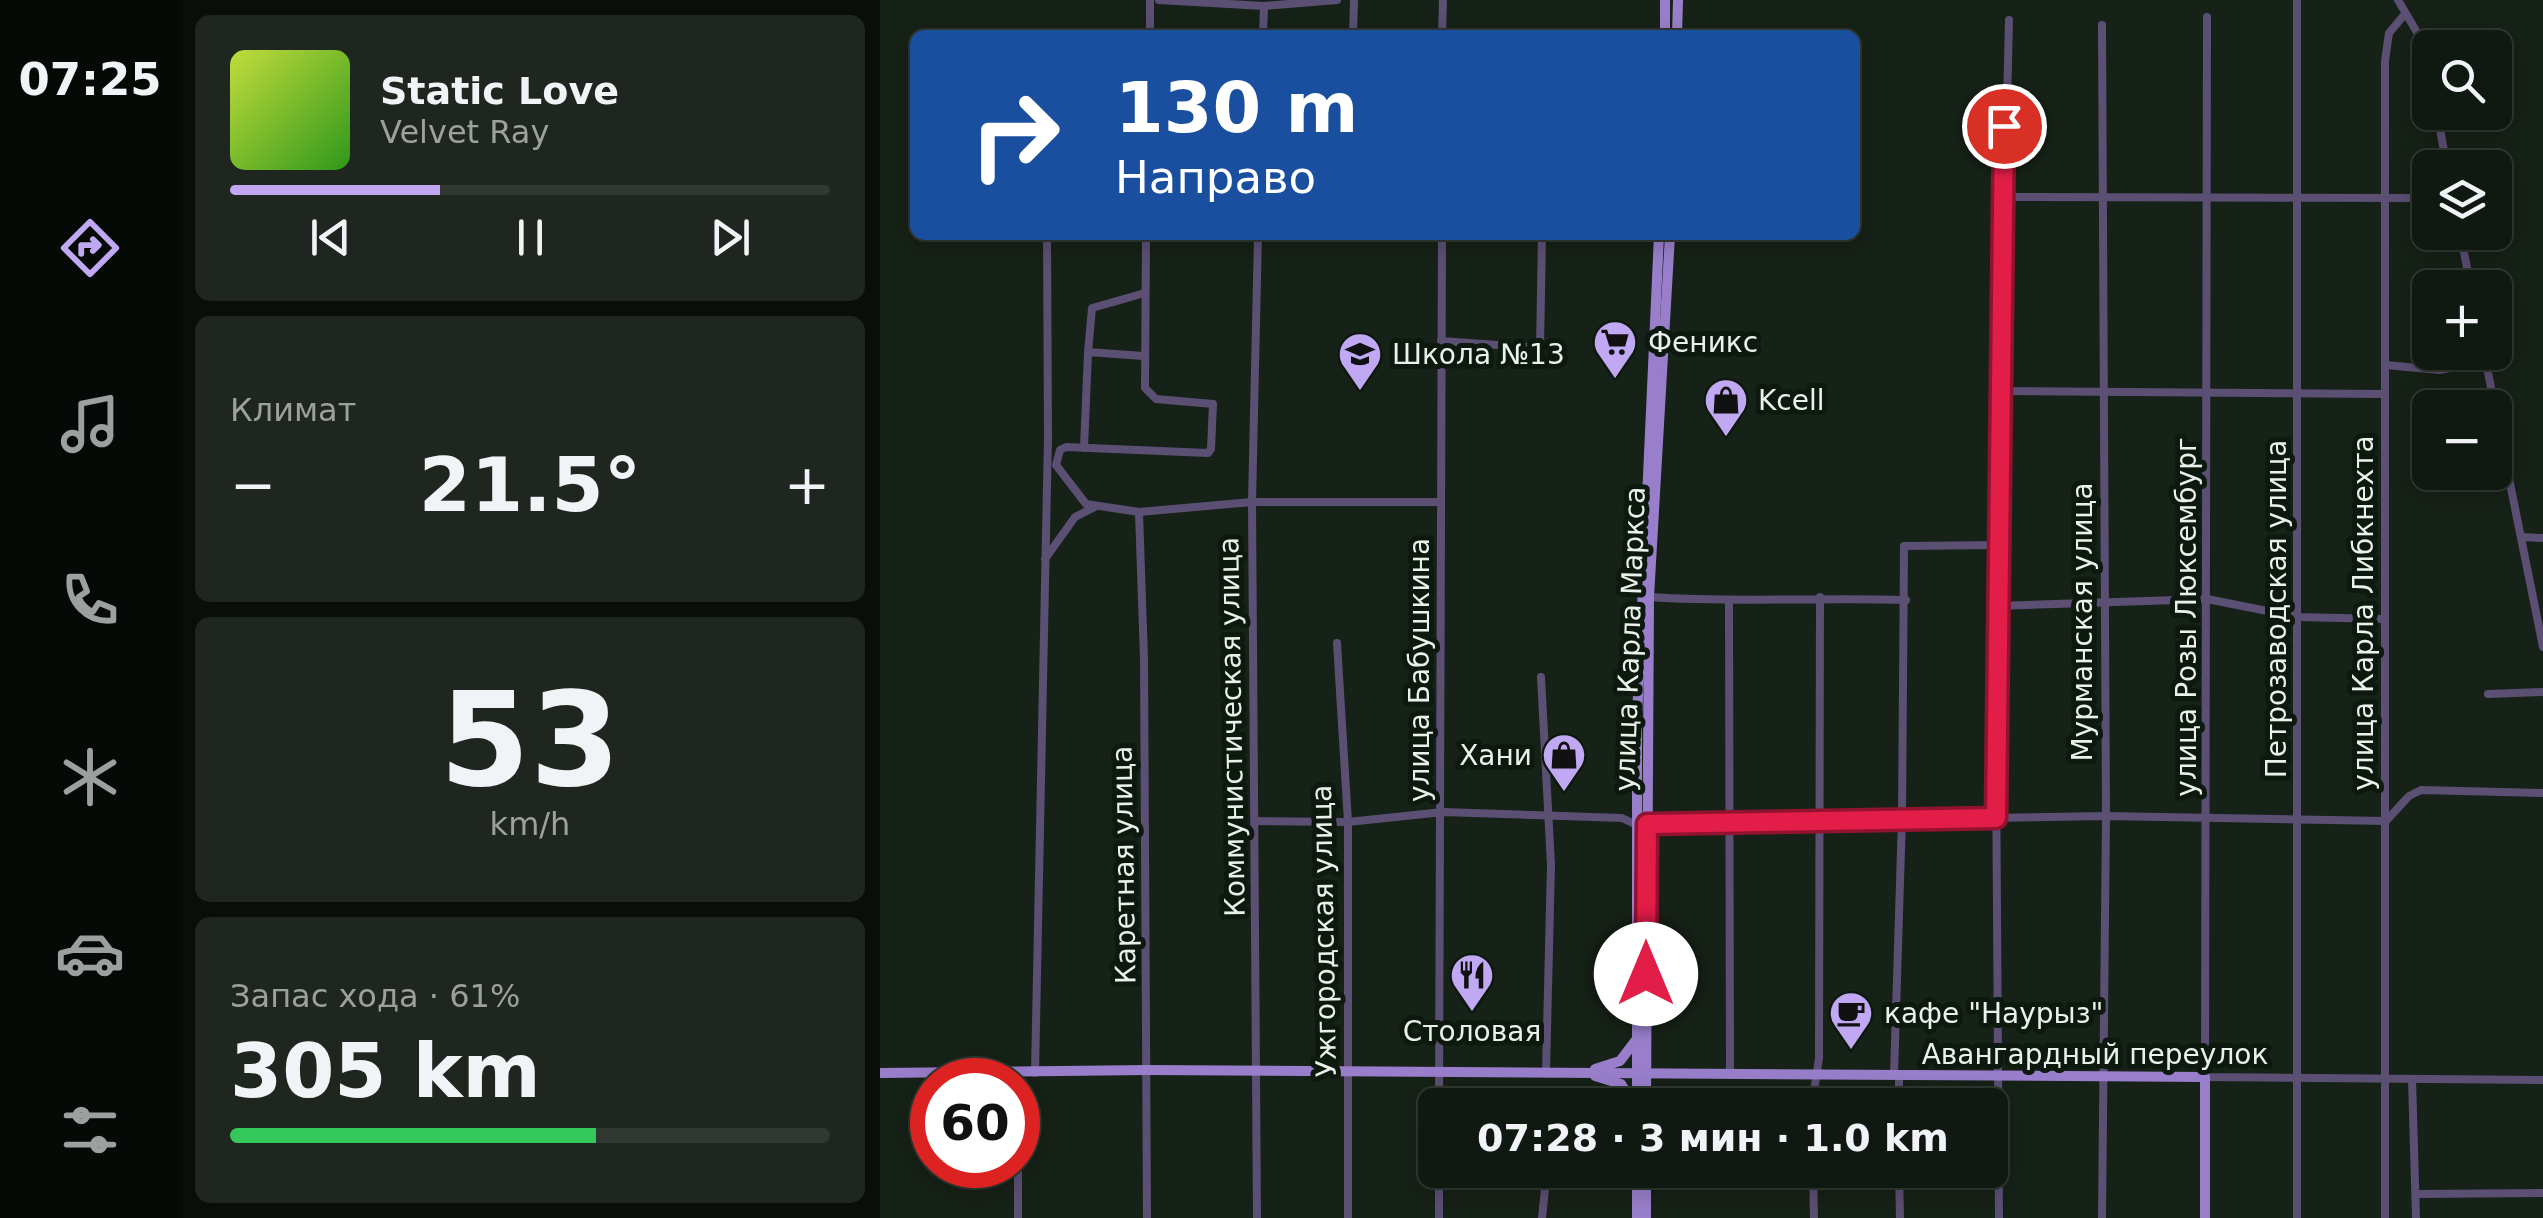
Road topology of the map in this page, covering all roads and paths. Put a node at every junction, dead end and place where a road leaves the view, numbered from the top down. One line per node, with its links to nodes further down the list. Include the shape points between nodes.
1 (1150, 0): 15 (street)
2 (1159, 0): 10 (street)
3 (1337, 0): 10 (street)
4 (1354, 0): 17 (street)
5 (1443, 0): 18 (street)
6 (1665, 0): 19 (main road)
7 (1678, 0): 20 (main road)
8 (2296, 0): 25 (street, Петрозаводская улица)
9 (2398, 0): 11 (street)
10 (1264, 6): 16 (street)
11 (2405, 14): 21 (street); 26 (street, улица Карла Либкнехта, via 2389,34 2385,61)
12 (2207, 17): 22 (street, улица Розы Люксембург)
13 (2009, 20): 23 (street)
14 (2102, 25): 24 (street, Мурманская улица)
15 (1150, 30)
16 (1263, 30)
17 (1353, 30)
18 (1442, 30)
19 (1664, 30)
20 (1677, 30)
21 (2415, 30)
22 (2209, 196): 24 (street); 25 (street); 43 (street, улица Розы Люксембург)
23 (2001, 197): 24 (street); 41 (street)
24 (2105, 197): 42 (street, Мурманская улица)
25 (2297, 197): 26 (street); 44 (street, Петрозаводская улица)
26 (2385, 197): 27 (street); 39 (street, улица Карла Либкнехта)
27 (2412, 198)
28 (1047, 240): 47 (street)
29 (1146, 240): 35 (street)
30 (1258, 240): 49 (street, Коммунистическая улица)
31 (1442, 240): 36 (street, улица Бабушкина)
32 (1542, 240): 36 (street, via 1540,348)
33 (1659, 240): 84 (main road, улица Карла Маркса, via 1641,598)
34 (1670, 240): 57 (main road, улица Карла Маркса)
35 (1145, 294): 37 (street, via 1092,308); 38 (street)
36 (1441, 341): 50 (street, улица Бабушкина)
37 (1088, 352): 38 (street); 46 (street)
38 (1143, 356): 46 (street, via 1145,388 1156,400 1213,404 1211,452)
39 (2385, 365): 40 (street); 45 (street, улица Карла Либкнехта)
40 (2412, 367)
41 (2003, 391): 42 (street); 55 (street)
42 (2103, 392): 43 (street); 62 (street, Мурманская улица)
43 (2209, 393): 44 (street); 59 (street, улица Розы Люксембург)
44 (2297, 394): 45 (street); 64 (street, Петрозаводская улица)
45 (2385, 394): 65 (street, улица Карла Либкнехта)
46 (1084, 448): 47 (street, via 1066,446)
47 (1052, 458): 51 (street, via 1081,500); 56 (street)
48 (2511, 490): 53 (street)
49 (1252, 502): 50 (street); 52 (street); 80 (street, Коммунистическая улица)
50 (1440, 502): 72 (street, улица Бабушкина)
51 (1095, 507): 52 (street); 56 (street, via 1075,517)
52 (1138, 512): 87 (street, Каретная улица)
53 (2520, 536): 54 (street); 67 (street)
54 (2543, 538)
55 (1998, 545): 60 (street, via 1904,546); 63 (street)
56 (1045, 560): 86 (street)
57 (1649, 597): 61 (street); 84 (main road, улица Карла Маркса)
58 (1820, 597): 60 (street); 61 (street); 76 (street)
59 (2207, 599): 62 (street); 64 (street); 75 (street, улица Розы Люксембург)
60 (1906, 600): 77 (street)
61 (1728, 603): 83 (street)
62 (2102, 604): 63 (street); 74 (street, Мурманская улица)
63 (1995, 606): 78 (street)
64 (2297, 617): 65 (street); 79 (street, Петрозаводская улица)
65 (2385, 619): 81 (street, улица Карла Либкнехта)
66 (1337, 643): 82 (street, Ужгородская улица)
67 (2543, 647)
68 (1541, 677): 73 (street)
69 (2543, 692): 70 (street)
70 (2488, 694)
71 (2543, 793): 81 (street, via 2421,790)
72 (1443, 812): 73 (street); 82 (street); 89 (street, улица Бабушкина)
73 (1550, 816): 84 (street); 90 (street)
74 (2106, 816): 75 (street); 78 (street); 101 (street, Мурманская улица)
75 (2208, 817): 79 (street); 102 (street, улица Розы Люксембург)
76 (1820, 818): 77 (street); 83 (street); 97 (street)
77 (1902, 818): 78 (street); 99 (street)
78 (1996, 818): 100 (street)
79 (2300, 820): 81 (street); 103 (street, Петрозаводская улица)
80 (1255, 821): 82 (street); 88 (street, Коммунистическая улица)
81 (2386, 821): 104 (street, улица Карла Либкнехта)
82 (1348, 822): 96 (street, Ужгородская улица)
83 (1726, 822): 84 (street); 98 (street)
84 (1642, 824): 85 (main road, улица Карла Маркса); 91 (main road, улица Карла Маркса)
85 (1637, 1038): 91 (main road, улица Карла Маркса); 95 (main road, via 1620,1061)
86 (1036, 1058)
87 (1148, 1070): 88 (main road, Авангардный переулок); 94 (main road, Авангардный переулок); 123 (street, Каретная улица)
88 (1258, 1071): 96 (main road, Авангардный переулок); 124 (street, Коммунистическая улица)
89 (1438, 1072): 90 (main road, Авангардный переулок); 96 (main road, Авангардный переулок); 107 (street, улица Бабушкина)
90 (1546, 1072): 95 (main road, Авангардный переулок)
91 (1642, 1072): 95 (main road, Авангардный переулок); 98 (main road, Авангардный переулок); 109 (main road, улица Карла Маркса); 110 (main road, улица Карла Маркса)
92 (880, 1073): 93 (main road, Авангардный переулок)
93 (910, 1073)
94 (1040, 1073)
95 (1580, 1073): 108 (main road)
96 (1349, 1074): 125 (street, Ужгородская улица)
97 (1816, 1074): 98 (main road, Авангардный переулок); 99 (main road, Авангардный переулок); 111 (street)
98 (1730, 1075)
99 (1897, 1076): 100 (main road, Авангардный переулок); 112 (street)
100 (2000, 1076): 101 (main road, Авангардный переулок); 132 (street)
101 (2102, 1076): 102 (main road, Авангардный переулок); 133 (street, Мурманская улица)
102 (2204, 1076): 103 (street, Авангардный переулок); 134 (main road, улица Розы Люксембург)
103 (2297, 1078): 104 (street, Авангардный переулок); 135 (street, Петрозаводская улица)
104 (2388, 1079): 105 (street, Авангардный переулок); 136 (street, улица Карла Либкнехта)
105 (2412, 1079): 106 (street, Авангардный переулок); 121 (street)
106 (2543, 1080)
107 (1438, 1088)
108 (1623, 1088)
109 (1639, 1088)
110 (1644, 1088)
111 (1814, 1088)
112 (1898, 1088)
113 (1018, 1188): 122 (street)
114 (1438, 1188): 126 (street)
115 (1637, 1188): 128 (main road)
116 (1646, 1188): 129 (main road)
117 (1813, 1188): 130 (street)
118 (1900, 1188): 131 (street)
119 (1545, 1189): 127 (street)
120 (2543, 1193): 121 (street)
121 (2416, 1194): 137 (street)
122 (1018, 1218)
123 (1147, 1218)
124 (1257, 1218)
125 (1348, 1218)
126 (1438, 1218)
127 (1542, 1218)
128 (1637, 1218)
129 (1646, 1218)
130 (1814, 1218)
131 (1900, 1218)
132 (1999, 1218)
133 (2102, 1218)
134 (2205, 1218)
135 (2296, 1218)
136 (2386, 1218)
137 (2416, 1218)

